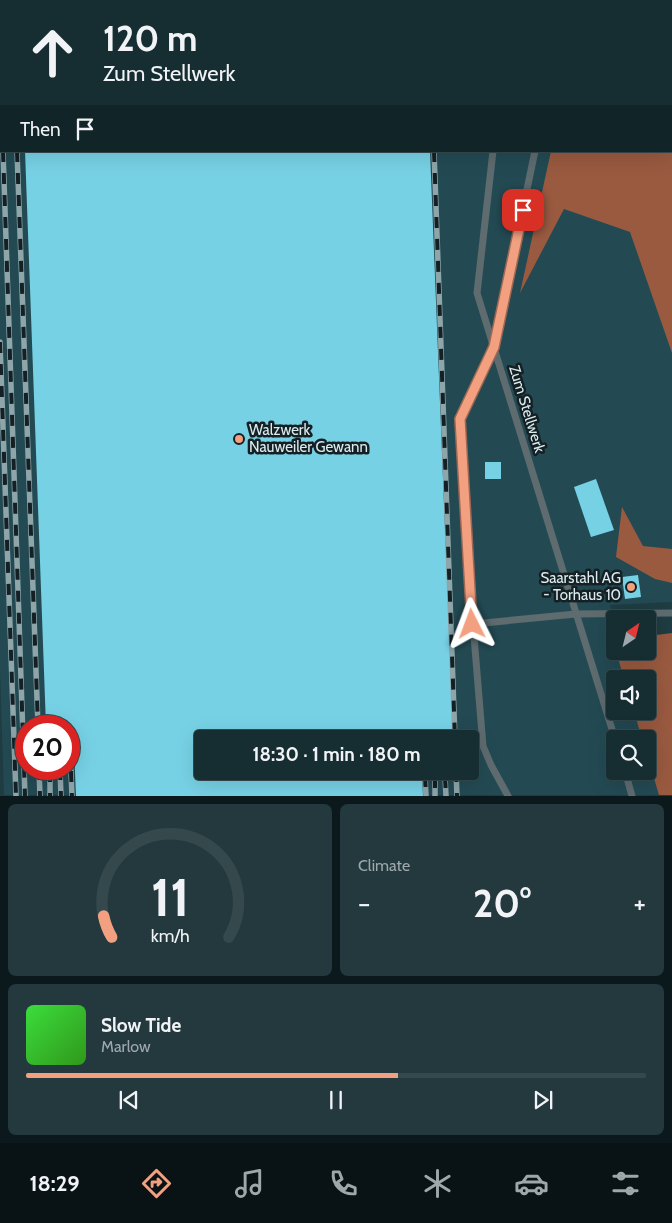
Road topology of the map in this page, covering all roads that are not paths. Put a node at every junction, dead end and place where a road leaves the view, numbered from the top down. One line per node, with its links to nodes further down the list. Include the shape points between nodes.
1 (493, 152): 3 (lane, via 477,293)
2 (535, 152): 3 (lane, Zum Stellwerk)
3 (494, 347): 5 (lane, Zum Stellwerk); 6 (lane, via 460,419)
4 (672, 613): 5 (lane)
5 (576, 614): 6 (lane); 7 (lane, Zum Stellwerk)
6 (472, 624): 9 (lane, via 483,746)
7 (612, 730)
8 (628, 780): 10 (lane)
9 (508, 796)
10 (632, 796)

